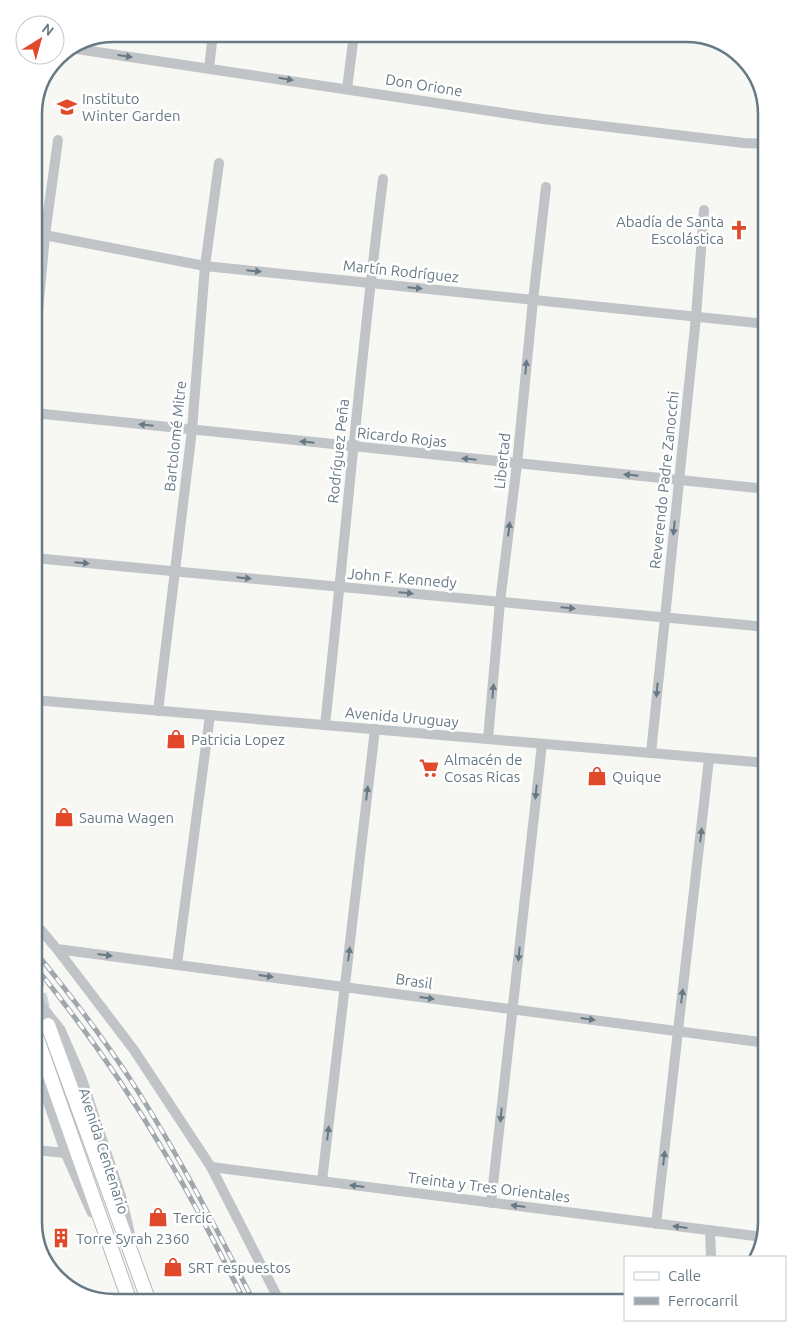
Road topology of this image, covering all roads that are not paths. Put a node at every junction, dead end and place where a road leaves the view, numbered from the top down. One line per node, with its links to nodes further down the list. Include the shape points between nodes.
1 (212, 42): 4 (street)
2 (353, 42): 5 (street)
3 (83, 50): 4 (street, Don Orione, one-way to 4)
4 (209, 68): 5 (street, Don Orione, one-way to 5)
5 (347, 89): 7 (street, Don Orione, via 553,120)
6 (58, 140): 12 (street)
7 (758, 144)
8 (219, 163): 14 (street, Bartolomé Mitre)
9 (383, 179): 15 (street, Rodríguez Peña)
10 (546, 186): 16 (street, Libertad)
11 (704, 210): 17 (street, Reverendo Padre Zanocchi)
12 (43, 215)
13 (43, 235): 14 (street, Martín Rodríguez)
14 (205, 266): 15 (street, Martín Rodríguez, one-way to 15); 20 (street, Bartolomé Mitre)
15 (370, 283): 16 (street, Martín Rodríguez, one-way to 16); 21 (street, Rodríguez Peña)
16 (532, 300): 17 (street, Martín Rodríguez); 22 (street, Libertad, one-way to 16)
17 (696, 317): 18 (street, Martín Rodríguez); 23 (street, Reverendo Padre Zanocchi)
18 (758, 323)
19 (43, 415): 20 (street, Ricardo Rojas, one-way to 19)
20 (192, 430): 21 (street, Ricardo Rojas, one-way to 20); 26 (street, Bartolomé Mitre)
21 (353, 446): 22 (street, Ricardo Rojas, one-way to 21); 27 (street, Rodríguez Peña)
22 (517, 464): 23 (street, Ricardo Rojas, one-way to 22); 28 (street, Libertad, one-way to 22)
23 (679, 480): 24 (street, Ricardo Rojas); 29 (street, Reverendo Padre Zanocchi, one-way to 29)
24 (758, 488)
25 (43, 559): 26 (street, John F. Kennedy, one-way to 26)
26 (175, 571): 27 (street, John F. Kennedy, one-way to 27); 32 (street, Bartolomé Mitre)
27 (340, 587): 28 (street, John F. Kennedy, one-way to 28); 34 (street, Rodríguez Peña)
28 (500, 602): 29 (street, John F. Kennedy, one-way to 29); 36 (street, Libertad, one-way to 28)
29 (664, 618): 30 (street, John F. Kennedy); 38 (street, Reverendo Padre Zanocchi, one-way to 38)
30 (758, 626)
31 (42, 701): 32 (street, Avenida Uruguay)
32 (158, 711): 33 (street, Avenida Uruguay)
33 (210, 715): 34 (street, Avenida Uruguay); 43 (street)
34 (324, 725): 35 (street, Avenida Uruguay)
35 (375, 729): 36 (street, Avenida Uruguay); 44 (street, one-way to 35)
36 (488, 739): 37 (street, Avenida Uruguay)
37 (542, 744): 38 (street, Avenida Uruguay); 46 (street, one-way to 46)
38 (651, 753): 39 (street, Avenida Uruguay)
39 (709, 758): 40 (street, Avenida Uruguay); 48 (street, one-way to 39)
40 (758, 762)
41 (42, 932): 42 (street)
42 (57, 949): 43 (street, Brasil, one-way to 43); 54 (street, via 134,1050)
43 (177, 964): 44 (street, Brasil, one-way to 44)
44 (345, 987): 46 (street, Brasil, one-way to 46); 55 (street, one-way to 44)
45 (42, 1009): 47 (street)
46 (513, 1009): 48 (street, Brasil, one-way to 48); 56 (street, one-way to 56)
47 (54, 1027): 63 (main road)
48 (678, 1031): 49 (street, Brasil); 57 (street, one-way to 48)
49 (758, 1042)
50 (42, 1053): 61 (main road)
51 (42, 1084): 53 (street, Avenida Centenario)
52 (42, 1151): 53 (street)
53 (66, 1153): 61 (street, Avenida Centenario)
54 (211, 1167): 55 (street, Treinta y Tres Orientales); 64 (street)
55 (322, 1181): 56 (street, Treinta y Tres Orientales, one-way to 55)
56 (491, 1203): 57 (street, Treinta y Tres Orientales, one-way to 56)
57 (656, 1224): 58 (street, Treinta y Tres Orientales, one-way to 57)
58 (710, 1230): 59 (street, Treinta y Tres Orientales); 60 (street)
59 (757, 1236)
60 (712, 1256)
61 (121, 1277): 62 (main road, Avenida Centenario)
62 (127, 1293)
63 (146, 1293)
64 (276, 1293)

